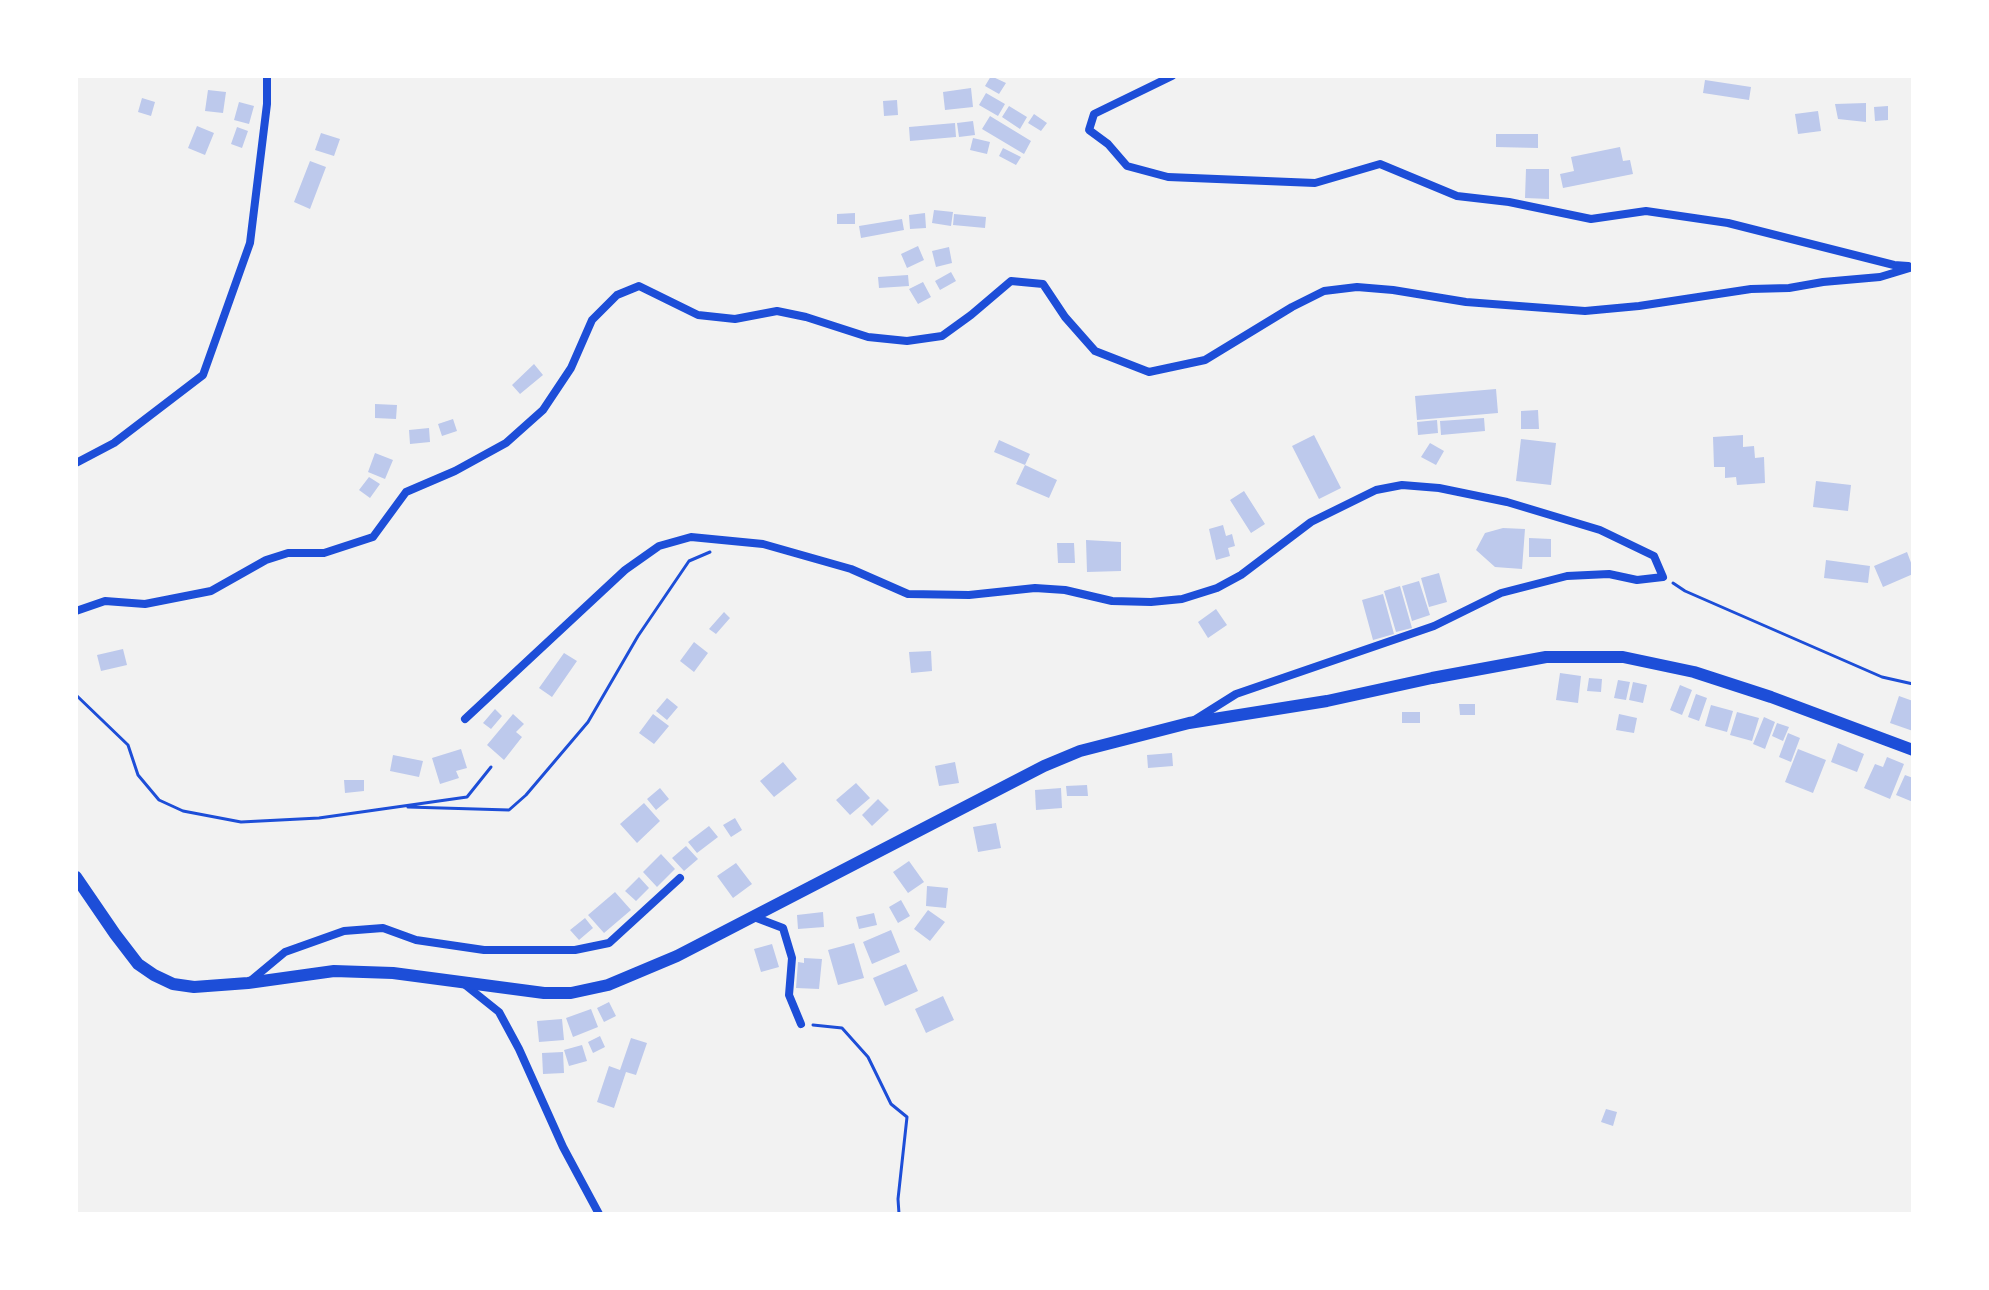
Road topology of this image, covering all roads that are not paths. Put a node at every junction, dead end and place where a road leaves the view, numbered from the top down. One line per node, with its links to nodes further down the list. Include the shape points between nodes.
1 (267, 76): 4 (street, via 250,243 203,375 114,443)
2 (1172, 76): 3 (street, via 1094,114 1089,130 1127,166 1168,177 1315,183 1380,164 1457,196 1591,219 1646,211 1728,223)
3 (1913, 267): 5 (street, via 1880,277 1585,311 1357,287 1324,291 1205,360 1149,372 1095,351 1043,284 1011,281 942,336 907,341 868,337 777,311 735,319 698,315 639,286 617,295 592,320 571,368 543,410 506,443 406,492 373,537 324,553 288,553 266,560 211,591 145,604 105,601)
4 (76, 463)
5 (76, 611)
6 (465, 719): 7 (street, via 625,570 659,546 691,537 763,544 851,569 908,594 1035,588 1151,602 1217,588 1311,522 1376,490 1402,485 1507,502 1600,530 1654,556 1663,577 1567,576 1501,593 1434,626 1236,694)
7 (1189, 723): 8 (main road, via 1546,657 1623,657 1745,688); 11 (main road, via 1080,751 1044,766)
8 (1913, 750)
9 (76, 877): 13 (main road, via 138,964 154,975 194,987)
10 (680, 878): 13 (street, via 609,943 575,950 484,950 416,940 383,928 344,931 285,952)
11 (754, 917): 12 (main road, via 608,985 544,993); 14 (street, via 783,928 792,958 789,995)
12 (460, 981): 13 (main road, via 334,971); 15 (street, via 499,1012)
13 (248, 983)
14 (801, 1024)
15 (599, 1214)

